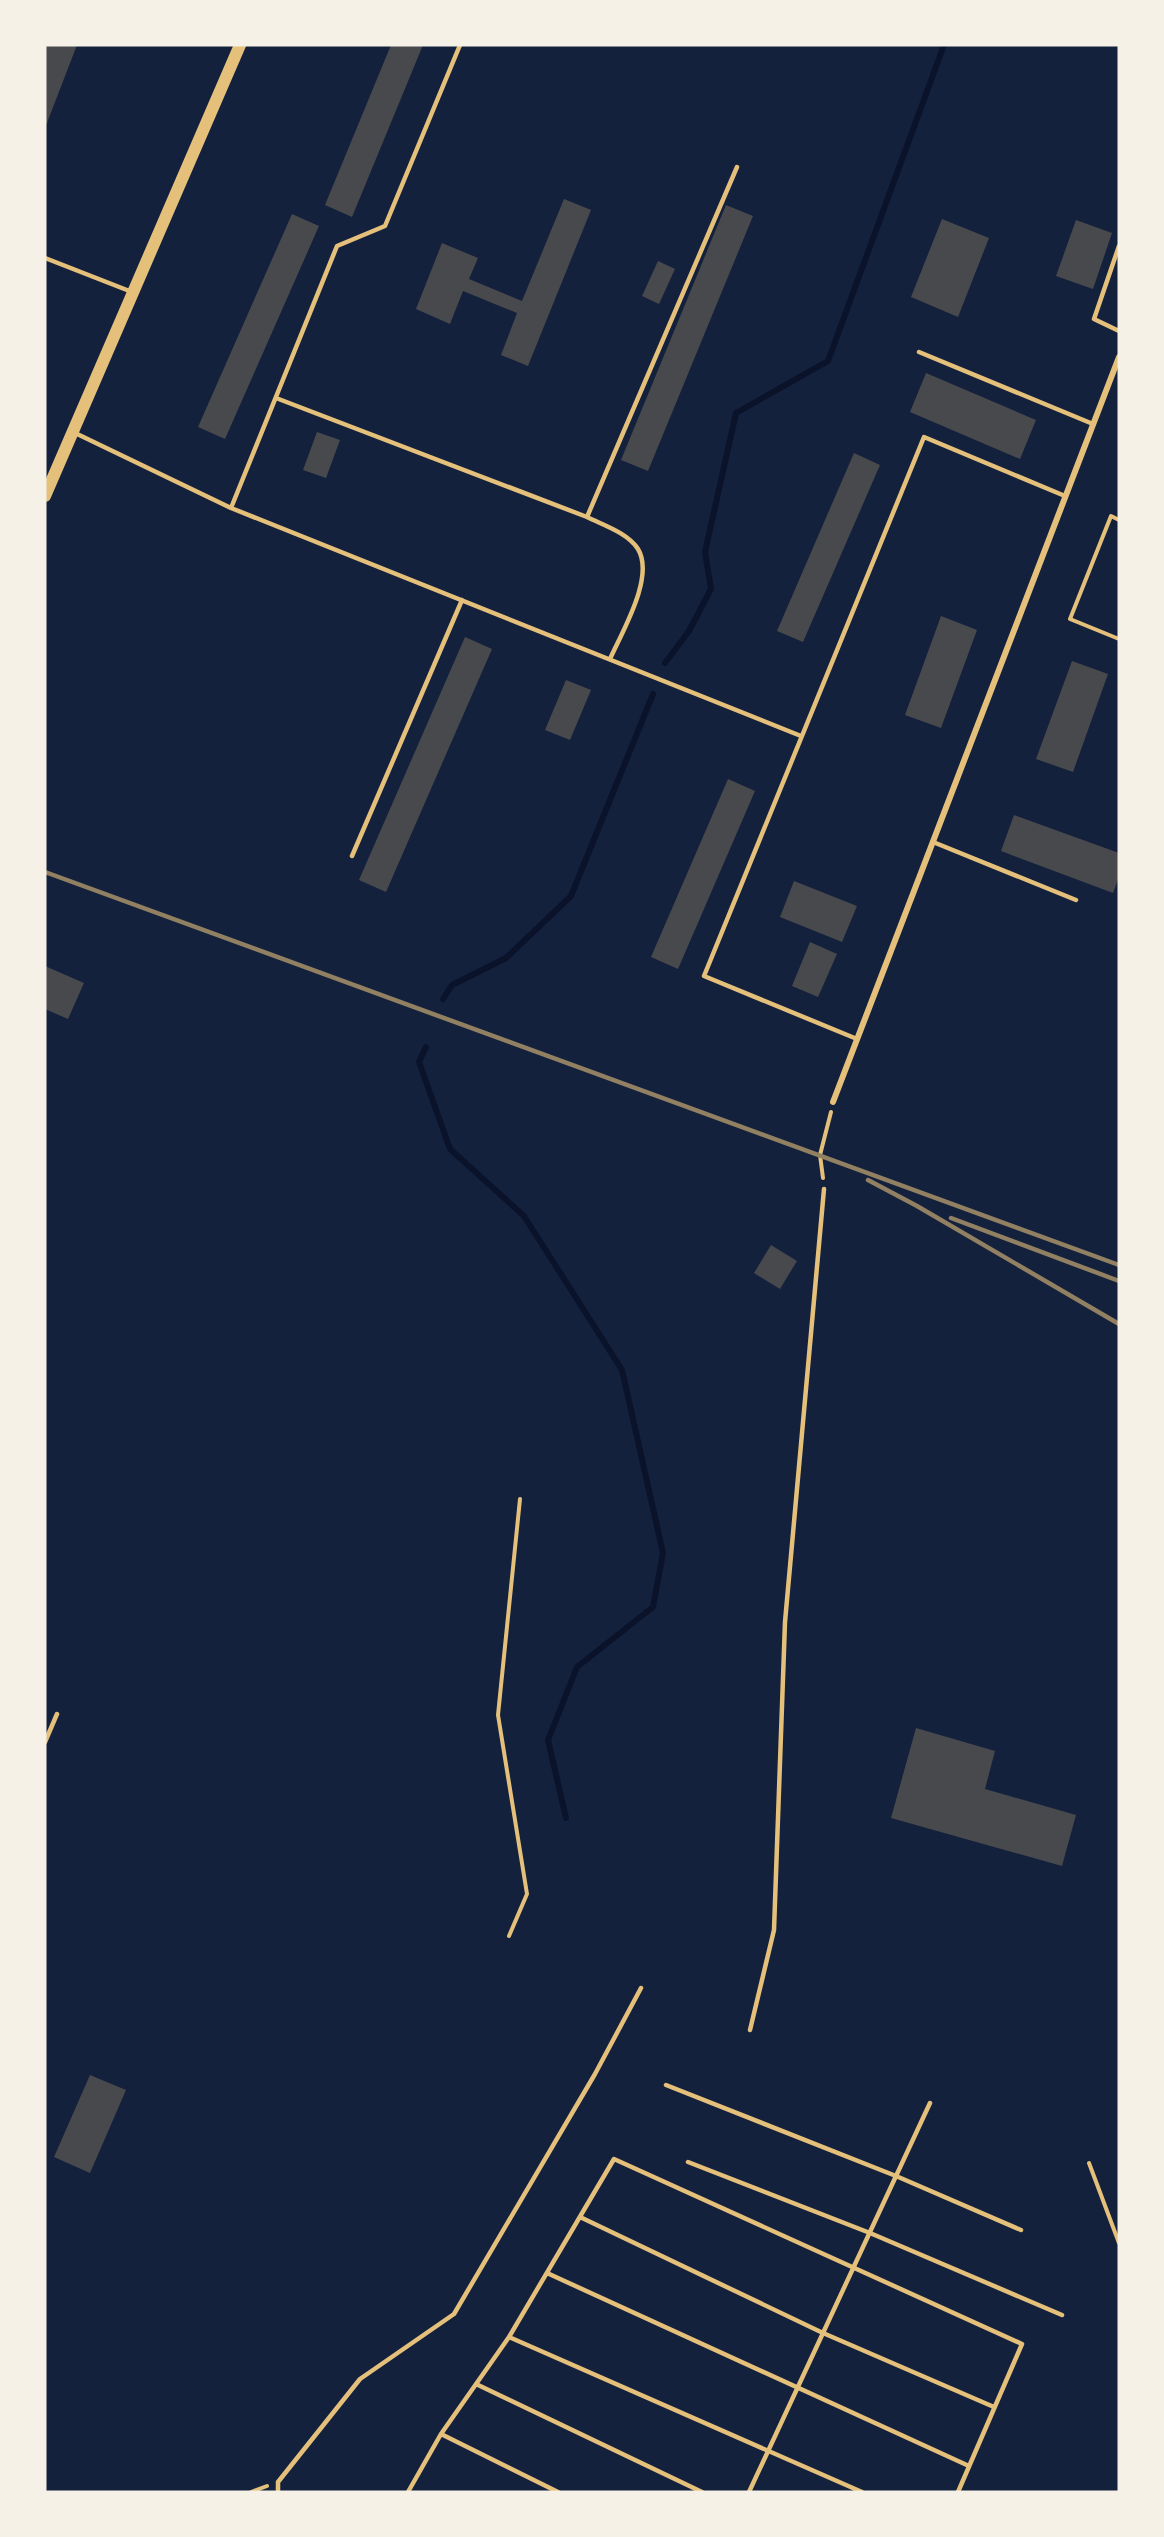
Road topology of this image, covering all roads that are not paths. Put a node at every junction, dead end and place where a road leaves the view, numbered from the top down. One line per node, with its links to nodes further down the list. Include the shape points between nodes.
1 (240, 45): 6 (main road)
2 (460, 45): 10 (lane, via 385,226 337,246)
3 (737, 167): 16 (lane)
4 (1119, 246): 7 (lane, via 1094,319)
5 (45, 258): 6 (lane)
6 (132, 292): 12 (main road)
7 (1119, 331)
8 (919, 352): 11 (lane)
9 (1119, 357): 11 (street)
10 (276, 398): 15 (lane); 16 (lane)
11 (1093, 424): 14 (street)
12 (73, 432): 13 (main road); 15 (lane)
13 (45, 496)
14 (1065, 496): 19 (lane, via 924,437); 20 (street)
15 (231, 508): 17 (lane)
16 (587, 517): 18 (lane, via 621,533 638,549 644,572 637,599)
17 (462, 600): 18 (lane); 21 (lane)
18 (610, 659): 19 (lane)
19 (801, 736): 23 (lane, via 704,976)
20 (933, 842): 22 (lane); 23 (street)
21 (352, 856)
22 (1076, 900)
23 (857, 1039): 24 (street)
24 (833, 1102)
25 (824, 1189): 29 (lane, via 785,1622 774,1930)
26 (57, 1714): 27 (lane)
27 (45, 1742)
28 (641, 1988): 48 (lane, via 454,2314 360,2379 278,2482)
29 (750, 2030)
30 (666, 2085): 33 (lane)
31 (930, 2103): 33 (lane)
32 (688, 2162): 36 (lane)
33 (896, 2176): 35 (lane); 36 (lane)
34 (580, 2217): 37 (lane, via 614,2160); 38 (lane); 40 (lane)
35 (1021, 2230)
36 (870, 2232): 37 (lane); 39 (lane)
37 (853, 2267): 40 (lane); 44 (lane, via 1022,2344)
38 (547, 2273): 41 (lane); 43 (lane)
39 (1062, 2315)
40 (823, 2333): 43 (lane); 44 (lane)
41 (509, 2337): 42 (lane); 46 (lane)
42 (476, 2384): 45 (lane); 51 (lane)
43 (797, 2389): 46 (lane); 47 (lane)
44 (994, 2407): 47 (lane)
45 (441, 2434): 49 (lane); 50 (lane)
46 (768, 2451): 52 (lane); 53 (lane)
47 (969, 2466): 54 (lane)
48 (278, 2492)
49 (408, 2492)
50 (558, 2492)
51 (702, 2492)
52 (750, 2492)
53 (862, 2492)
54 (958, 2492)

